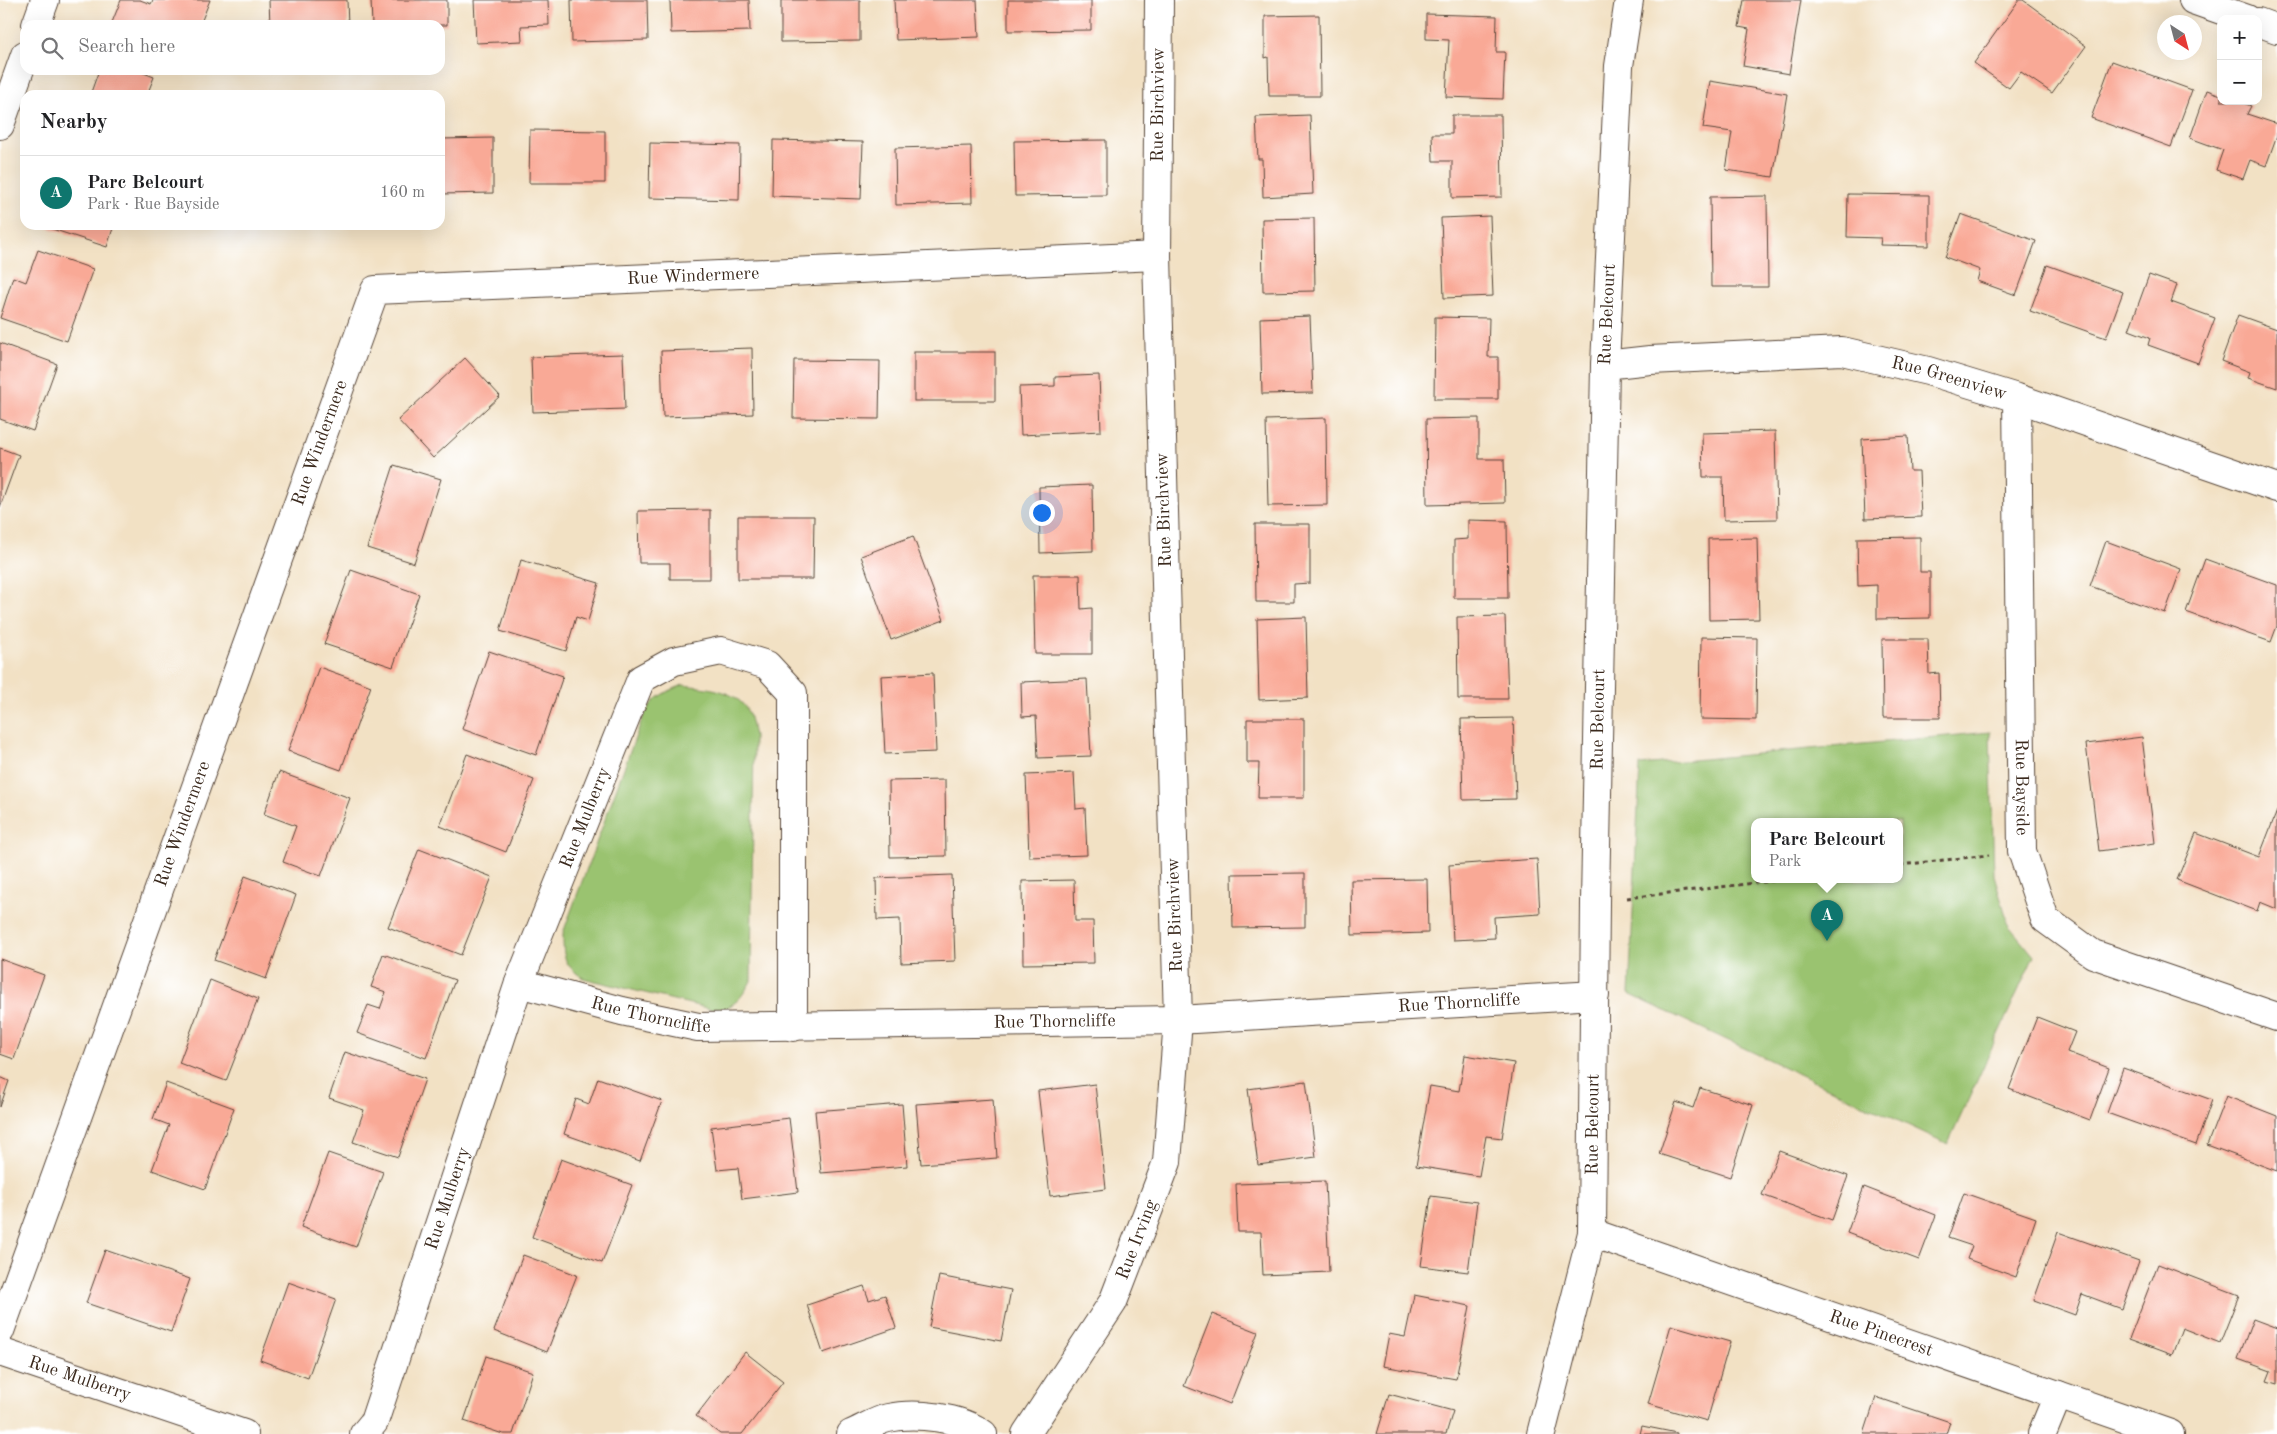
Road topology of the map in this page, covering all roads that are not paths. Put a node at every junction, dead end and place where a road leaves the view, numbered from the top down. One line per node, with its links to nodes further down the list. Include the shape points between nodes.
1 (45, 0): 6 (street)
2 (1159, 0): 11 (street, Rue Birchview)
3 (1629, 0): 12 (street, Rue Belcourt, via 1619,66)
4 (2193, 0): 5 (street)
5 (2236, 15)
6 (38, 20)
7 (2262, 23): 8 (street)
8 (2277, 29)
9 (20, 69): 10 (street)
10 (0, 125)
11 (1157, 256): 18 (street, Rue Birchview); 21 (street, Rue Windermere, via 376,290)
12 (1605, 365): 13 (street, Rue Greenview, via 1842,351 1928,371); 16 (street, Rue Belcourt)
13 (2017, 398): 14 (street, Rue Greenview); 17 (street, Rue Bayside, via 2022,851 2045,919 2093,954)
14 (2277, 488)
15 (519, 983): 19 (street, Rue Thorncliffe, via 622,1011 698,1027); 19 (street, Rue Mulberry, via 641,680 674,661 721,651 767,665 792,693); 25 (street, Rue Mulberry, via 374,1422)
16 (1595, 995): 18 (street, Rue Thorncliffe); 20 (street, Rue Belcourt)
17 (2277, 1017)
18 (1178, 1020): 19 (street, Rue Thorncliffe); 28 (street, Rue Irving, via 1167,1162 1113,1302)
19 (793, 1027)
20 (1592, 1233): 23 (street, Rue Pinecrest); 29 (street, Rue Belcourt)
21 (0, 1331)
22 (0, 1352): 24 (street, Rue Mulberry)
23 (2058, 1395): 30 (street); 31 (street, Rue Pinecrest)
24 (244, 1434)
25 (364, 1434)
26 (851, 1434): 27 (street, via 887,1418 932,1416 975,1428)
27 (983, 1434)
28 (1026, 1434)
29 (1540, 1434)
30 (2042, 1434)
31 (2170, 1434)

